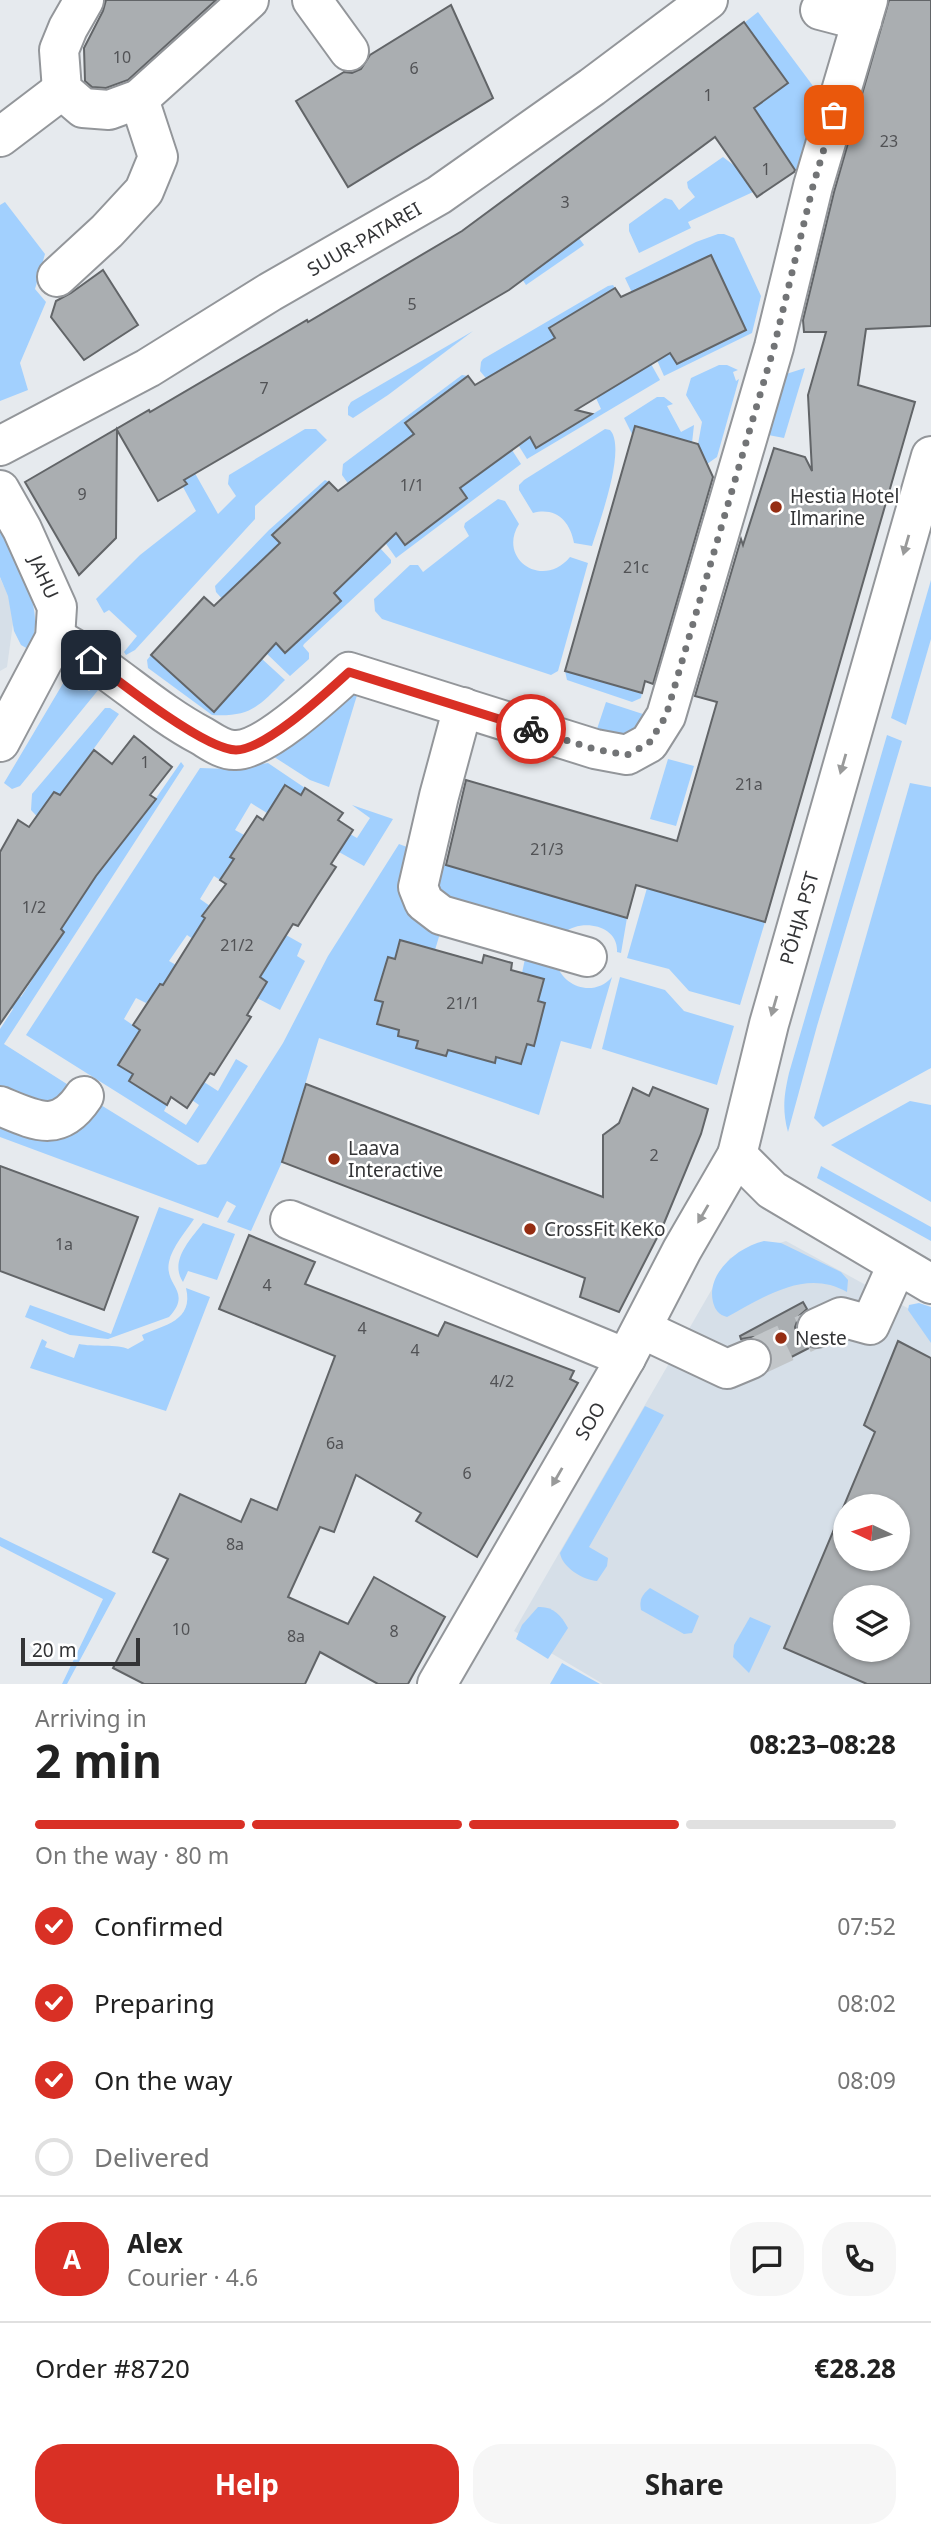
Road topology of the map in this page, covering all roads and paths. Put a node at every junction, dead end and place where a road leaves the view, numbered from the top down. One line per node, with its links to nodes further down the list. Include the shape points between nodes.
1 (84, 0): 8 (street, via 59,50)
2 (312, 0): 7 (street)
3 (708, 0): 12 (street, SUUR-PATAREI, via 439,195 148,368)
4 (240, 8): 9 (street)
5 (820, 9): 6 (street)
6 (864, 10): 16 (street, via 813,186 770,360 666,716 649,743 627,755 594,749)
7 (349, 51)
8 (62, 90): 9 (street, via 83,108 109,110); 10 (street)
9 (139, 99): 11 (street, via 158,157 144,191)
10 (0, 137)
11 (57, 277)
12 (0, 446)
13 (931, 456): 21 (street, PÕHJA PST, one-way to 21, via 769,1024)
14 (0, 489): 15 (street, JAHU, via 57,607)
15 (55, 638): 16 (street, via 175,722 226,749 261,741 302,714 349,672); 17 (street, JAHU)
16 (463, 707): 18 (street, via 420,876 418,887 424,902 441,915)
17 (0, 742)
18 (587, 957)
19 (84, 1096): 20 (street, via 73,1112 54,1122 34,1120)
20 (0, 1105)
21 (737, 1155): 23 (street, via 772,1190); 26 (street, SOO, one-way to 26)
22 (290, 1220): 26 (street)
23 (897, 1265): 24 (street); 25 (street, via 870,1325 841,1317)
24 (931, 1284)
25 (817, 1328)
26 (634, 1343): 27 (street, via 727,1369); 28 (street, SOO, one-way to 28)
27 (751, 1359)
28 (437, 1684)

